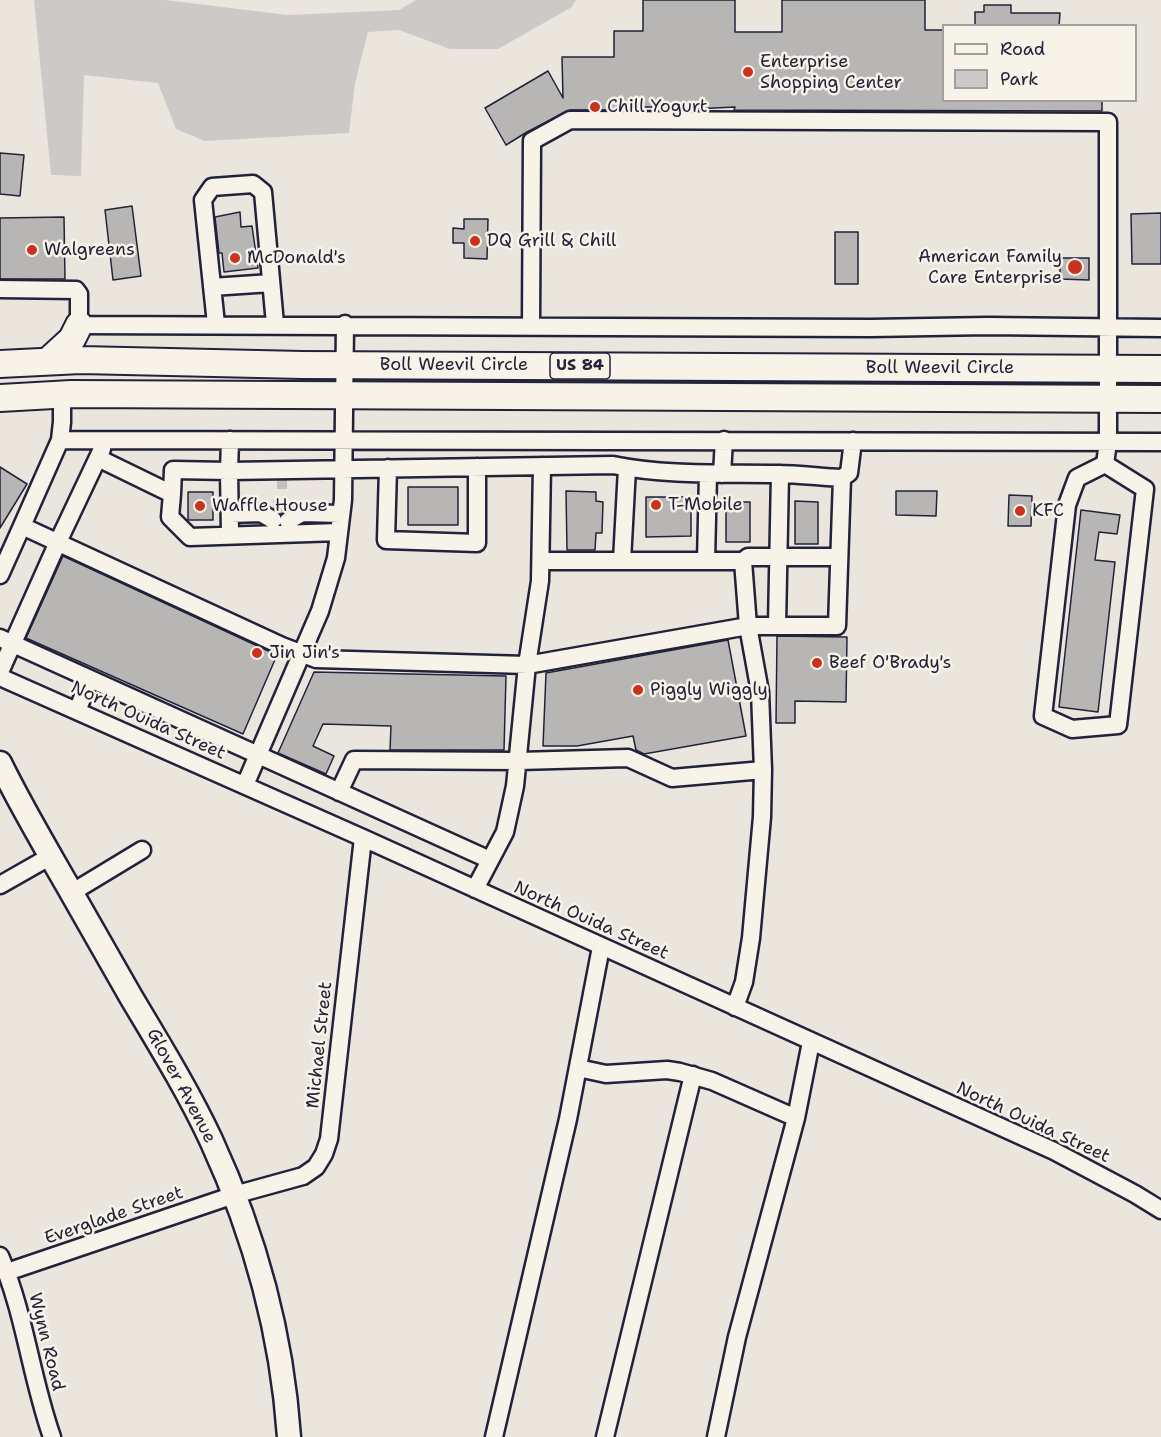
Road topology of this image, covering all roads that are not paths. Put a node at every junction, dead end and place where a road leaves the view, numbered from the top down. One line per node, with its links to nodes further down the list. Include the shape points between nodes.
1 (271, 283): 2 (street); 2 (street, via 263,192 253,184 212,187 203,200); 5 (street)
2 (212, 287): 4 (street)
3 (0, 289): 7 (street, via 76,290)
4 (216, 324): 5 (street); 7 (street)
5 (275, 324): 6 (street)
6 (345, 324): 8 (street); 14 (street)
7 (80, 325): 11 (highway, via 72,339); 12 (highway, via 89,352)
8 (531, 326): 9 (street); 9 (street, via 532,141 570,120 1108,122)
9 (1108, 328): 10 (street); 15 (street)
10 (1161, 328)
11 (48, 361): 12 (highway, Boll Weevil Circle / US 84); 13 (highway, Boll Weevil Circle / US 84)
12 (98, 361): 14 (highway, Boll Weevil Circle / US 84)
13 (2, 362)
14 (346, 365): 15 (highway, Boll Weevil Circle / US 84); 18 (street)
15 (1107, 369): 16 (highway, Boll Weevil Circle / US 84); 20 (street)
16 (1161, 369)
17 (62, 395): 18 (highway, Boll Weevil Circle / US 84); 19 (highway, Boll Weevil Circle / US 84); 22 (street)
18 (346, 396): 20 (highway, Boll Weevil Circle / US 84); 25 (street)
19 (0, 398)
20 (1108, 399): 21 (highway, Boll Weevil Circle / US 84); 29 (street)
21 (1161, 399)
22 (60, 440): 23 (street); 46 (street)
23 (107, 440): 24 (street); 31 (street)
24 (230, 440): 25 (street); 41 (street)
25 (345, 440): 26 (street); 38 (street)
26 (571, 440): 27 (street); 34 (street)
27 (724, 440): 28 (street); 39 (street)
28 (853, 441): 29 (street); 42 (street, via 849,473)
29 (1108, 442): 30 (street); 32 (street)
30 (1161, 442)
31 (98, 458): 43 (street); 49 (street)
32 (1105, 464): 32 (street, via 1077,478 1067,505 1043,716 1072,729 1118,725 1145,489)
33 (542, 466): 34 (street); 35 (street); 52 (street)
34 (570, 466): 37 (street)
35 (477, 467): 36 (street); 36 (street, via 477,543 386,540)
36 (388, 468): 38 (street)
37 (627, 468): 39 (street); 53 (street)
38 (344, 474): 41 (street); 41 (street, via 282,481); 45 (street)
39 (715, 474): 40 (street); 54 (street)
40 (780, 474): 42 (street); 50 (street)
41 (229, 477): 43 (street, via 173,470); 44 (street)
42 (842, 478): 51 (street)
43 (172, 494): 48 (street, via 170,518 190,537)
44 (230, 514): 45 (street); 48 (street)
45 (341, 514): 47 (street)
46 (22, 526): 49 (street); 56 (street)
47 (339, 532): 48 (street); 60 (street, via 336,558 320,611)
48 (230, 534)
49 (58, 542): 59 (street); 60 (street)
50 (778, 556): 51 (street); 55 (street, via 748,557); 57 (street)
51 (839, 557): 57 (street, via 837,626)
52 (541, 561): 53 (street); 61 (street)
53 (622, 561): 54 (street)
54 (706, 561): 55 (street)
55 (743, 561): 58 (street)
56 (0, 575)
57 (777, 625): 58 (street)
58 (748, 627): 61 (street); 69 (street, via 760,692)
59 (6, 641): 62 (street); 64 (street)
60 (302, 654): 61 (street, via 316,659); 66 (street)
61 (527, 665): 67 (street)
62 (0, 672)
63 (0, 676): 65 (street, North Ouida Street)
64 (90, 679): 65 (street); 66 (street)
65 (77, 711): 70 (street, North Ouida Street)
66 (258, 755): 70 (street); 71 (street)
67 (519, 761): 69 (street, via 628,758 672,778); 71 (street, via 354,760); 75 (street, via 505,832)
68 (0, 763): 74 (main road, Glover Avenue)
69 (763, 770): 80 (street, via 751,938 744,982)
70 (245, 785): 72 (street, North Ouida Street)
71 (339, 792): 75 (street)
72 (363, 838): 77 (street, North Ouida Street); 85 (street, Michael Street, via 329,1139 324,1154 316,1167 303,1176)
73 (142, 850): 78 (street)
74 (51, 856): 76 (street); 78 (main road, Glover Avenue)
75 (490, 860): 77 (street)
76 (0, 885)
77 (475, 889): 79 (street, North Ouida Street)
78 (71, 893): 85 (main road, Glover Avenue, via 195,1109)
79 (600, 947): 80 (street, North Ouida Street); 82 (street)
80 (735, 1007): 81 (street, North Ouida Street)
81 (812, 1042): 84 (street); 86 (street, North Ouida Street, via 1054,1151)
82 (578, 1068): 83 (street, via 606,1074 667,1070); 91 (street)
83 (693, 1075): 84 (street); 92 (street)
84 (796, 1118): 93 (street, via 737,1337)
85 (234, 1195): 88 (street, Everglade Street); 90 (main road, Glover Avenue, via 272,1312)
86 (1161, 1210)
87 (0, 1256): 88 (street, Wynn Road)
88 (7, 1272): 89 (street, Wynn Road)
89 (52, 1437)
90 (289, 1437)
91 (494, 1437)
92 (605, 1437)
93 (716, 1437)

